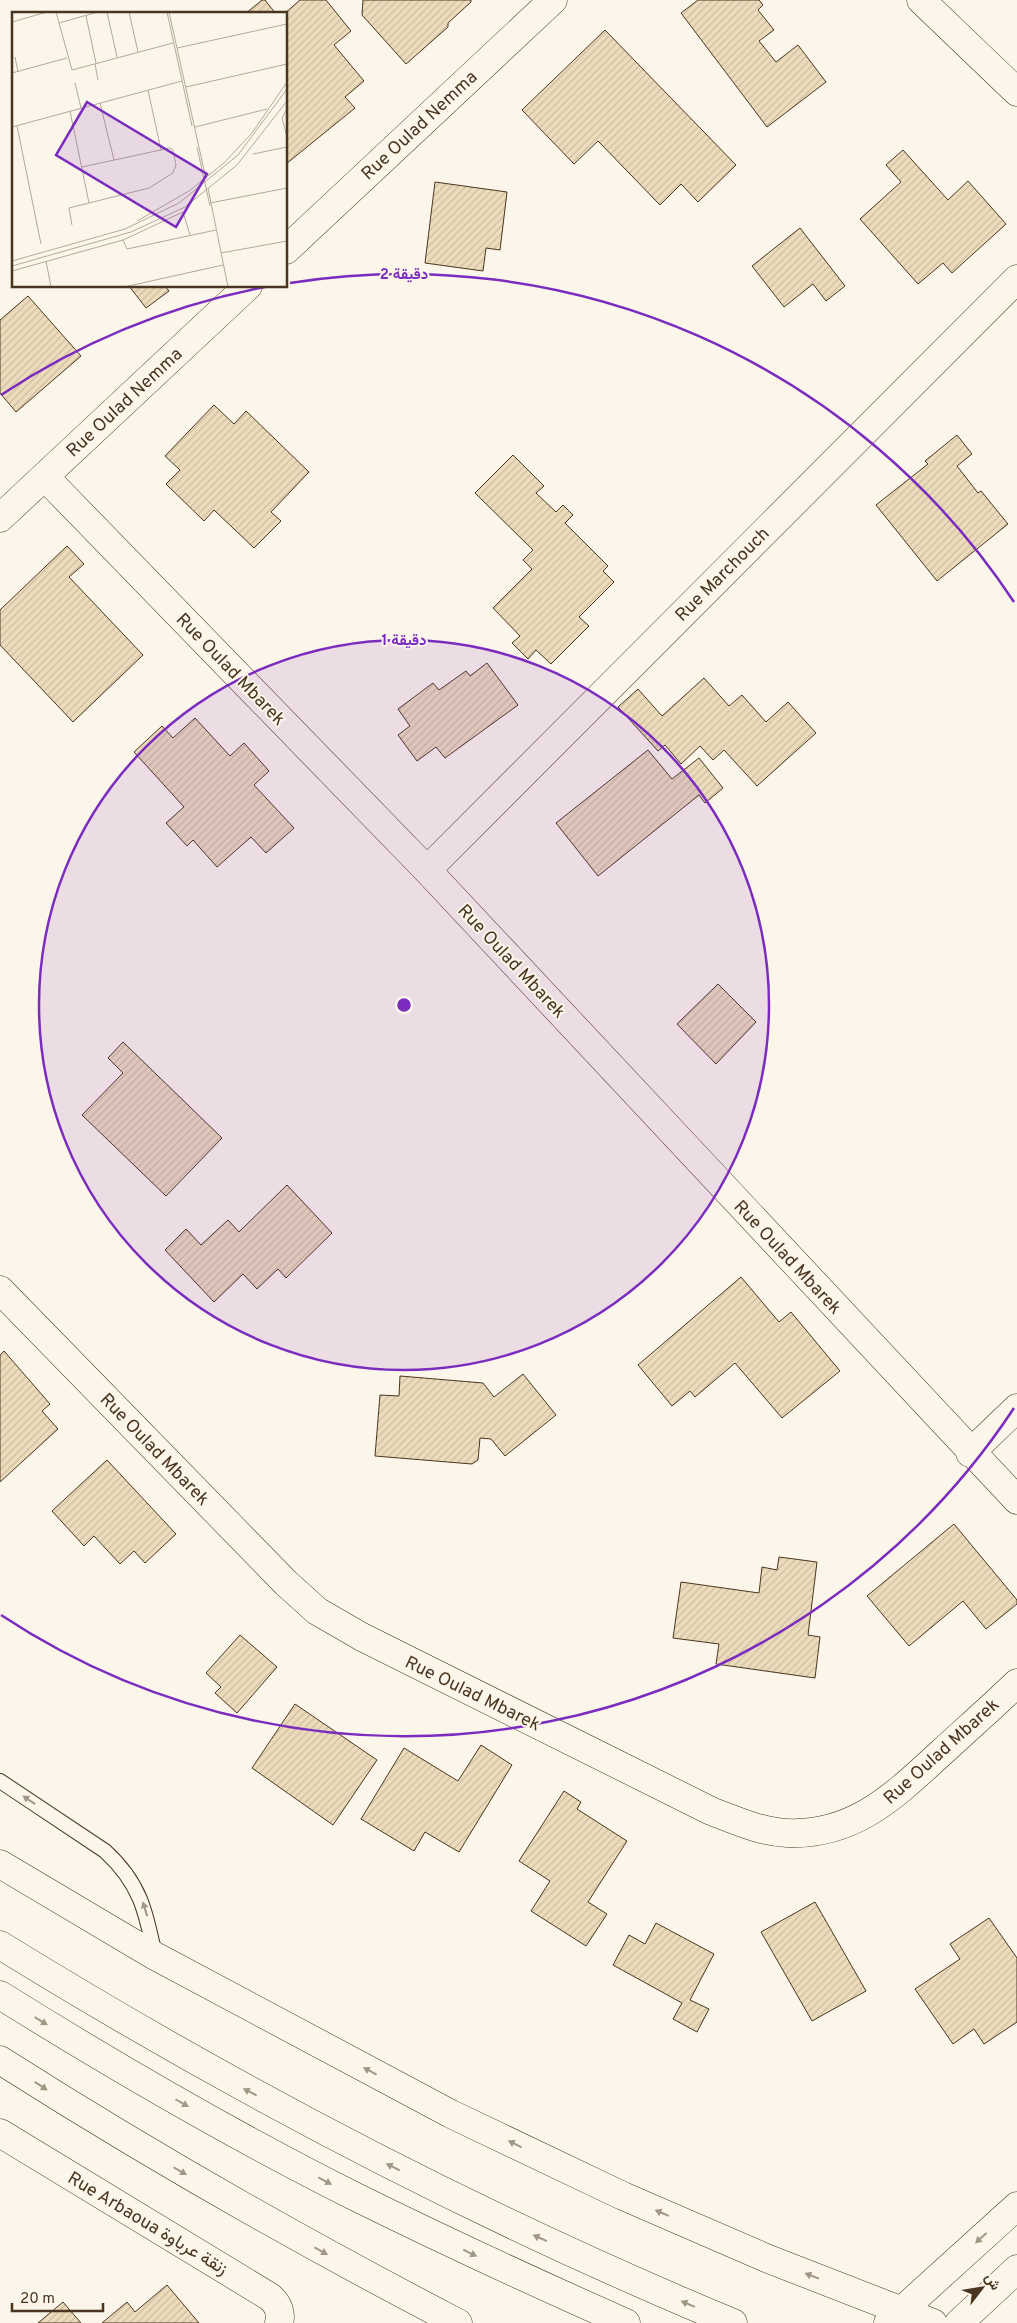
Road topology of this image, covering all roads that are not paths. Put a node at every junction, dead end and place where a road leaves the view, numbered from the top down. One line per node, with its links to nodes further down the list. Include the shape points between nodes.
1 (553, 0): 4 (main road, Rue Oulad Nemma)
2 (921, 0): 3 (main road)
3 (1017, 92)
4 (288, 248)
5 (1017, 279): 9 (main road, Rue Marchouch)
6 (246, 288): 7 (main road, Rue Oulad Nemma)
7 (45, 477): 8 (main road, Rue Oulad Nemma); 9 (main road, Rue Oulad Mbarek)
8 (0, 518)
9 (427, 870): 12 (main road, Rue Oulad Mbarek)
10 (0, 1290): 14 (main road, Rue Oulad Mbarek, via 286,1583 317,1610 362,1638 702,1806 749,1826 787,1833 827,1829 861,1817 889,1800)
11 (1017, 1408): 12 (main road)
12 (970, 1452): 13 (main road, Rue Oulad Mbarek)
13 (1017, 1500)
14 (1017, 1683)
15 (0, 1781): 18 (lane, one-way to 15, via 141,1897 119,1864 105,1851)
16 (0, 1864): 18 (main road)
17 (0, 1945): 28 (main road, one-way to 17, via 515,2227 372,2157 232,2082)
18 (155, 1956): 24 (main road, one-way to 18, via 623,2196 452,2114)
19 (0, 1996): 27 (main road, one-way to 27, via 215,2122 357,2198 501,2268)
20 (0, 2060): 26 (main road, one-way to 26, via 98,2123 231,2201)
21 (0, 2133): 25 (main road, Rue Arbaoua زنقة عرباوة, via 270,2297 279,2308)
22 (1017, 2206): 24 (main road, one-way to 24)
23 (1017, 2269): 30 (main road)
24 (895, 2317): 29 (main road)
25 (279, 2323)
26 (458, 2323)
27 (626, 2323)
28 (733, 2323)
29 (933, 2323)
30 (959, 2323)

